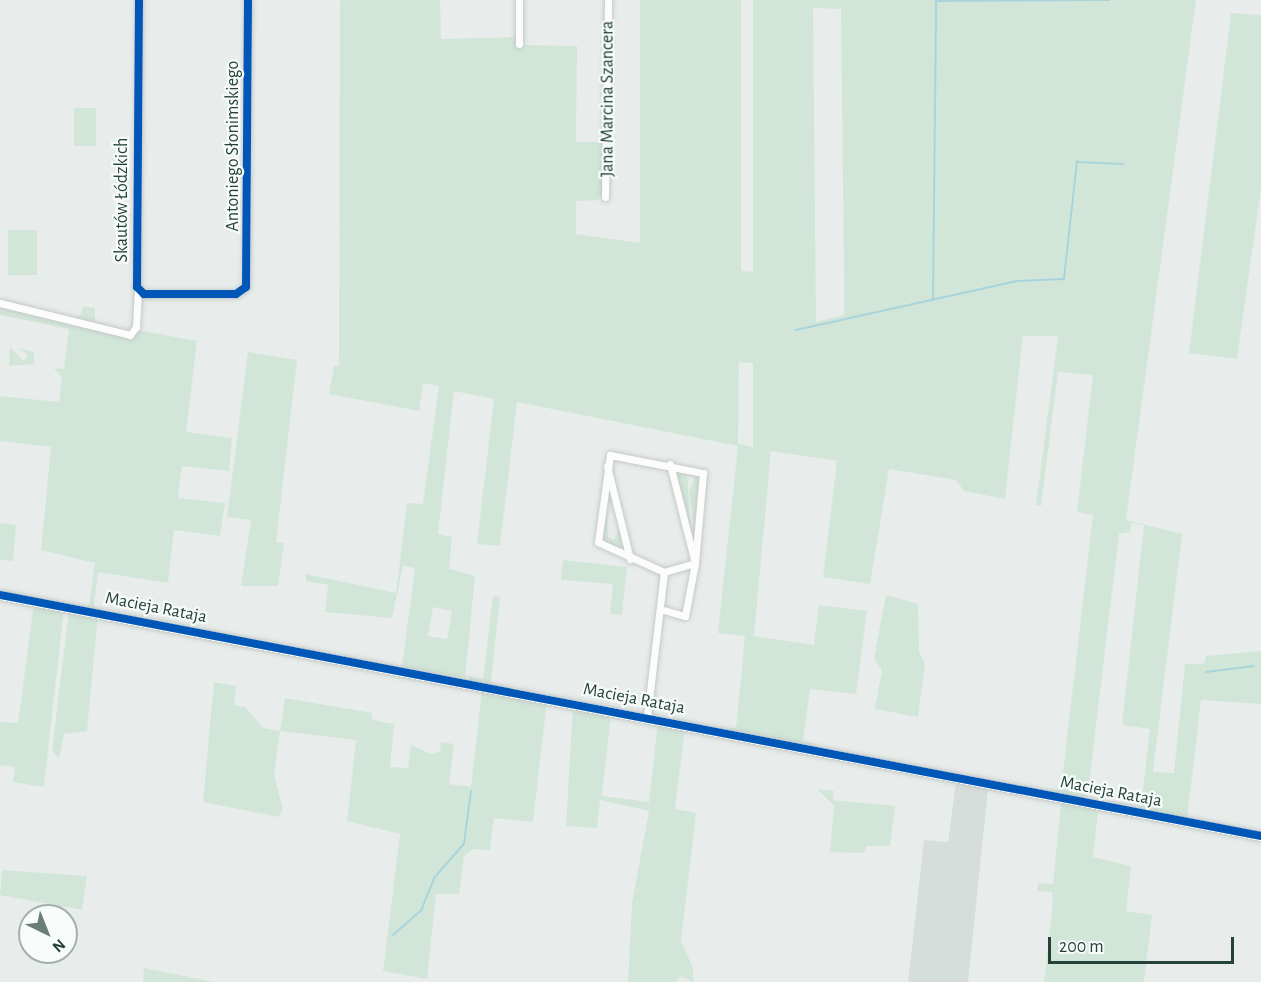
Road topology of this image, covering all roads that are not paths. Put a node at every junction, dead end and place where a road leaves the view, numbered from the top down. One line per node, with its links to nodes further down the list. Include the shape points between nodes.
1 (139, 0): 7 (street, Skautów Łódzkich)
2 (248, 0): 7 (street, Antoniego Słonimskiego, via 244,291)
3 (519, 0): 5 (street)
4 (608, 0): 6 (street, Jana Marcina Szancera)
5 (519, 44)
6 (605, 197)
7 (138, 291): 8 (street, Skautów Łódzkich, via 132,334)
8 (0, 303)
9 (605, 462): 10 (street, via 617,454); 11 (street); 11 (street, via 597,539 603,548)
10 (670, 464): 12 (street); 12 (street, via 704,476)
11 (630, 560): 13 (street)
12 (694, 563): 13 (street); 15 (street, via 685,616)
13 (664, 572): 15 (street)
14 (0, 595): 16 (street, Macieja Rataja)
15 (660, 609): 16 (street)
16 (647, 717): 17 (street, Macieja Rataja)
17 (1261, 837)

